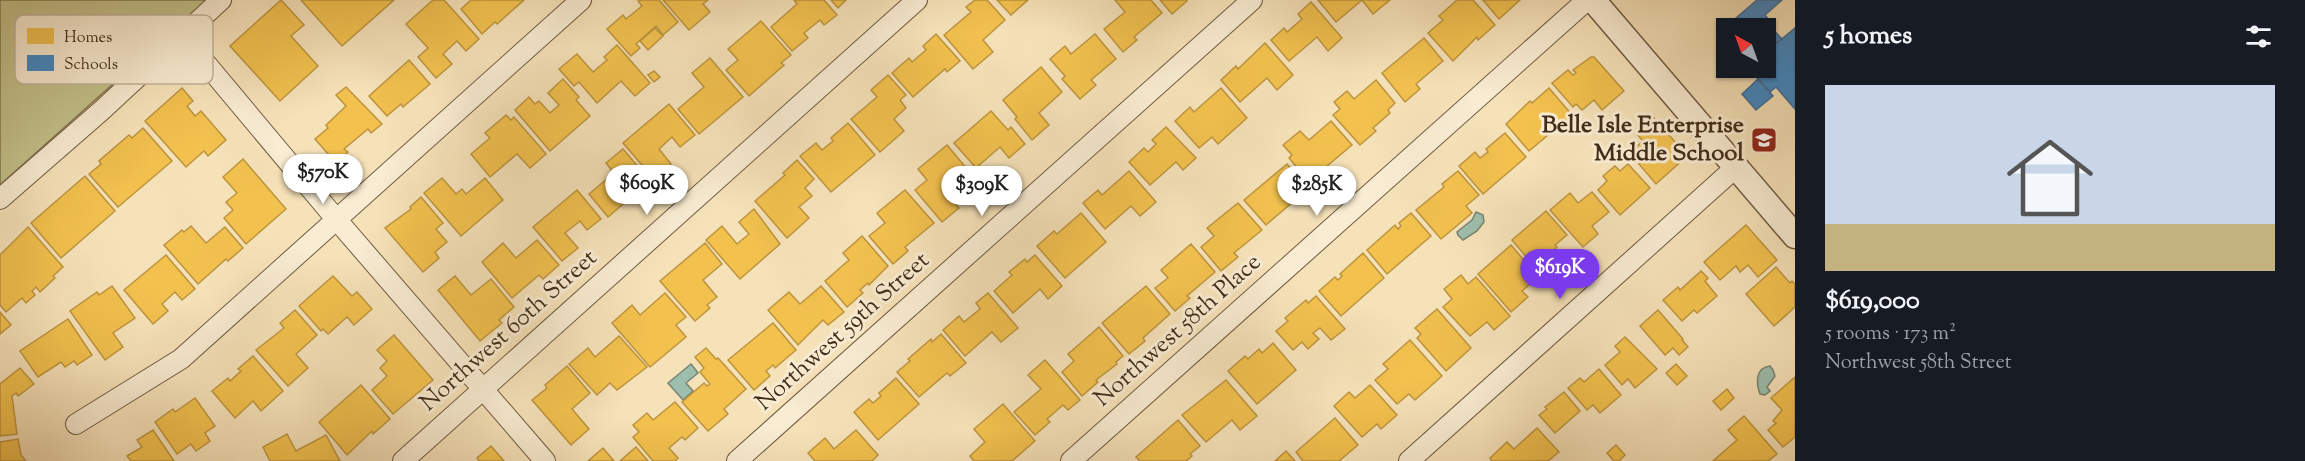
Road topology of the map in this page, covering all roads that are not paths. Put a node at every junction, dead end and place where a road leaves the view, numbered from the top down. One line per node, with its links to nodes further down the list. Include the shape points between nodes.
1 (221, 0): 7 (street)
2 (580, 0): 12 (street)
3 (917, 0): 14 (street, Northwest 60th Street)
4 (1252, 0): 18 (street, Northwest 59th Street)
5 (1587, 0): 19 (street, Northwest 58th Place)
6 (1593, 0): 10 (street)
7 (204, 15)
8 (213, 72): 12 (street)
9 (129, 84): 11 (street)
10 (1735, 168): 13 (street); 20 (street)
11 (0, 199)
12 (336, 219): 14 (street); 15 (street, via 181,359)
13 (1795, 236)
14 (483, 388): 16 (street, Northwest 60th Street); 17 (street)
15 (76, 424)
16 (403, 461)
17 (545, 461)
18 (737, 461)
19 (1071, 461)
20 (1409, 461)

